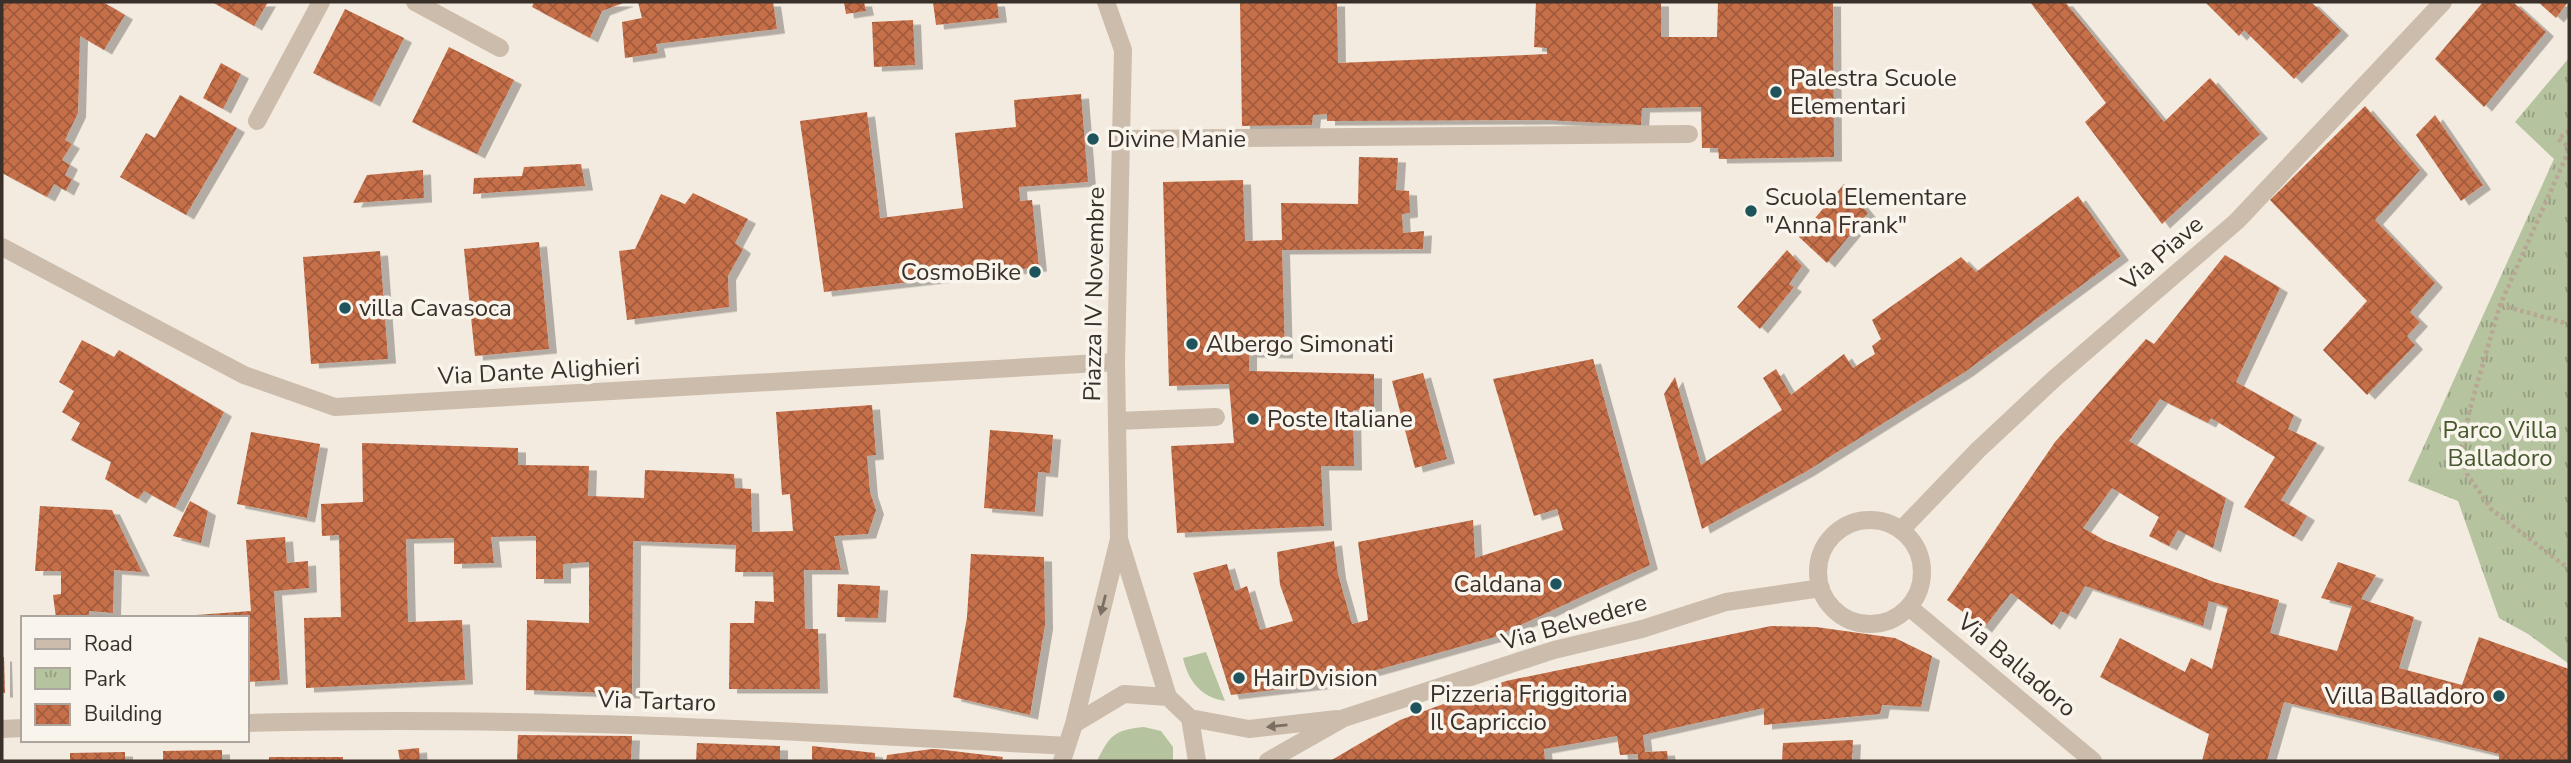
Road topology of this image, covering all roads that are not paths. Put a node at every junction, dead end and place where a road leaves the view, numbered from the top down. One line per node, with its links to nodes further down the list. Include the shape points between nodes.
1 (321, 2): 6 (street)
2 (415, 2): 5 (street)
3 (1106, 2): 8 (street, Piazza IV Novembre, via 1123,50)
4 (2443, 2): 13 (street, Via Piave, via 2237,221 2055,378)
5 (500, 48)
6 (257, 121)
7 (1689, 134): 8 (street)
8 (1121, 139): 10 (street, Piazza IV Novembre)
9 (2, 247): 10 (street, Via Dante Alighieri, via 244,375 335,407)
10 (1116, 362): 12 (street, Piazza IV Novembre)
11 (1216, 417): 12 (street)
12 (1117, 421): 14 (street, Piazza IV Novembre)
13 (1901, 530): 15 (street, via 1871,520 1840,530 1821,556); 16 (street, via 1921,558 1919,592)
14 (1119, 539): 17 (street, Piazza IV Novembre); 21 (street, Piazza IV Novembre, one-way to 21)
15 (1821, 588): 16 (street, via 1829,604 1859,623 1878,624); 19 (street, Via Belvedere, via 1726,602 1554,650)
16 (1909, 607): 27 (street, Via Balladoro)
17 (1168, 696): 18 (street, Piazza IV Novembre); 21 (street, via 1124,694)
18 (1190, 718): 19 (street, Via Belvedere, one-way to 18, via 1249,729); 25 (street)
19 (1344, 718): 26 (street, Via Belvedere)
20 (248, 723): 24 (street, Via Tartaro, via 370,719 681,725)
21 (1074, 724): 24 (street, Piazza IV Novembre)
22 (21, 728): 23 (street)
23 (2, 729)
24 (1063, 754)
25 (1197, 761)
26 (1268, 761)
27 (2093, 761)

